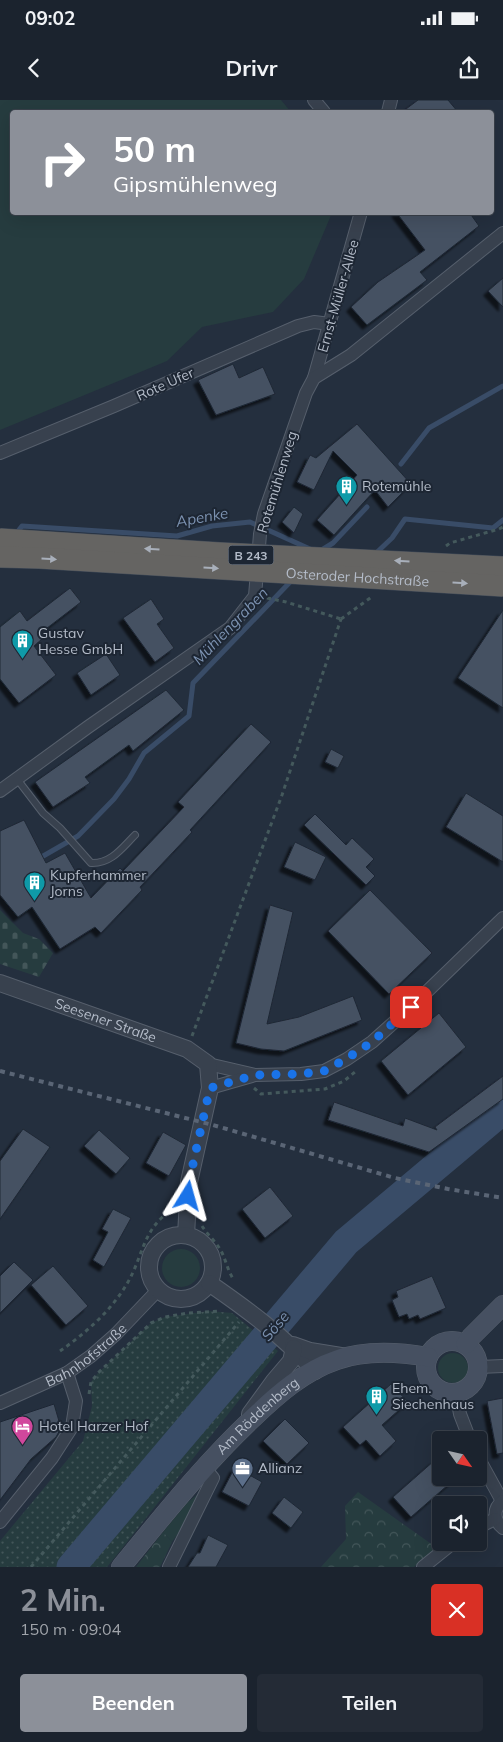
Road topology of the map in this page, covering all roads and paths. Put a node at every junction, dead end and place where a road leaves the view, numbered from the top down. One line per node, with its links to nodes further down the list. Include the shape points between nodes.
1 (314, 100): 2 (street)
2 (322, 110)
3 (360, 215): 5 (street, Ernst-Müller-Allee)
4 (503, 233): 6 (street, via 351,355)
5 (330, 324): 6 (street, Ernst-Müller-Allee); 7 (street, Rote Ufer, via 314,322 298,326)
6 (314, 378): 12 (street, Rotemühlenweg, via 264,514)
7 (0, 453)
8 (0, 539): 10 (highway, Osteroder Hochstraße / B 243, one-way to 8, bridge)
9 (0, 557): 11 (highway, Osteroder Hochstraße / B 243, one-way to 11, bridge)
10 (503, 566)
11 (503, 586)
12 (255, 596): 13 (street, via 230,628); 18 (path, via 341,619 282,795)
13 (17, 779): 14 (street); 15 (lane, via 43,813 91,863 109,860)
14 (0, 791)
15 (135, 835)
16 (503, 918): 20 (street, via 411,1007 372,1042 346,1059 324,1071)
17 (0, 983): 18 (street, Seesener Straße)
18 (187, 1049): 19 (street, Seesener Straße)
19 (208, 1064): 20 (street); 21 (street)
20 (255, 1075): 21 (street)
21 (210, 1088): 22 (street, via 189,1182)
22 (187, 1209): 23 (street); 27 (path, via 197,1211 204,1229 223,1254 231,1276 245,1291); 30 (path, via 174,1209 166,1214 143,1243 128,1282 104,1314)
23 (186, 1235): 24 (street, via 195,1237 210,1252 213,1264); 25 (street, via 162,1240 151,1254 149,1274)
24 (209, 1283): 25 (street, via 199,1293 186,1298 172,1298); 27 (street)
25 (158, 1290): 36 (street, Bahnhofstraße, via 116,1334)
26 (503, 1305): 28 (main road)
27 (235, 1308): 29 (street, via 251,1313); 38 (path, via 165,1317 151,1322 91,1382 90,1394); 48 (path, via 240,1320)
28 (466, 1344): 32 (main road, via 444,1342); 34 (main road, via 476,1354)
29 (291, 1346): 31 (street); 35 (street); 40 (street, via 291,1361)
30 (60, 1351)
31 (347, 1357): 32 (main road, via 381,1353); 35 (main road, Am Röddenberg)
32 (428, 1357): 37 (main road, via 427,1375 433,1386 444,1392)
33 (503, 1366): 34 (street)
34 (479, 1367): 37 (main road, via 472,1385)
35 (314, 1371): 40 (main road, Am Röddenberg, via 283,1391)
36 (67, 1373): 38 (street); 39 (street, Bahnhofstraße)
37 (456, 1393): 41 (street)
38 (76, 1401): 45 (street, via 72,1427 52,1458)
39 (0, 1403)
40 (240, 1430): 42 (main road, Am Röddenberg)
41 (467, 1431)
42 (204, 1467): 49 (main road, Am Röddenberg); 50 (street, Am Röddenberg, via 214,1478)
43 (488, 1475): 44 (street)
44 (502, 1501): 46 (street, via 496,1509)
45 (0, 1522)
46 (499, 1523)
47 (443, 1551): 51 (street)
48 (31, 1567)
49 (121, 1567)
50 (169, 1567)
51 (423, 1567)

